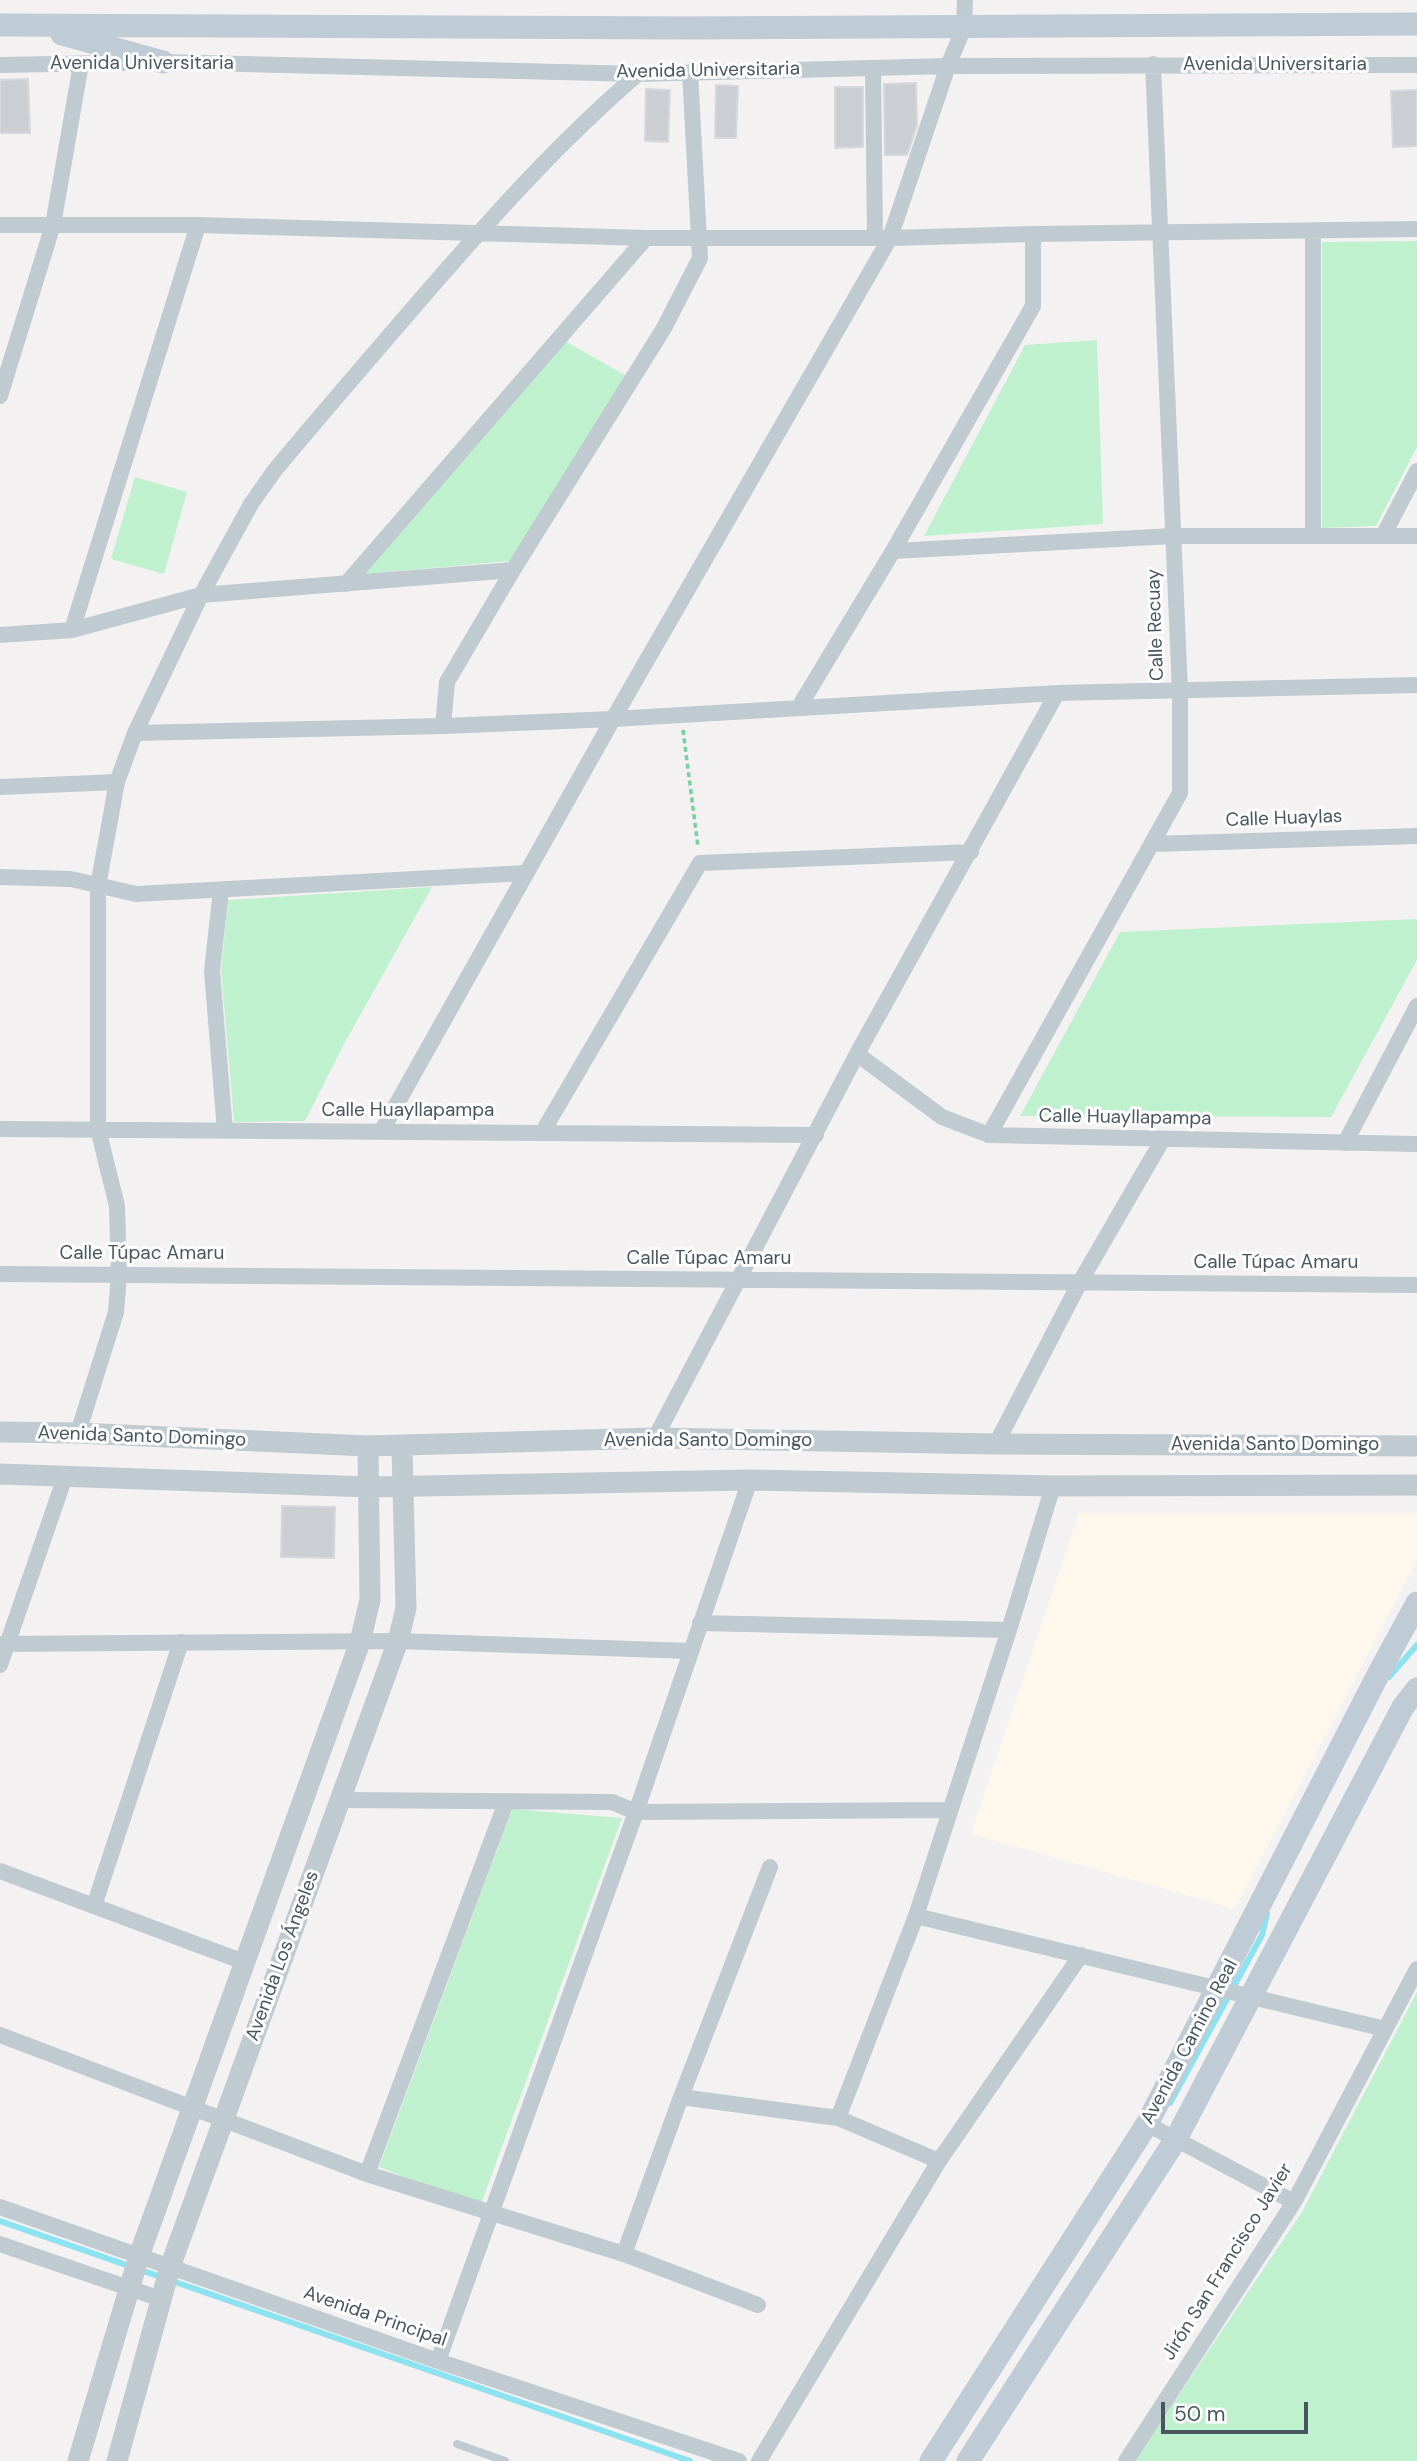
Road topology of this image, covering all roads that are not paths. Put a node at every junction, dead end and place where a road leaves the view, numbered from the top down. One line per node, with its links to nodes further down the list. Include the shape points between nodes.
1 (965, 0): 5 (street)
2 (1417, 24): 5 (main road, Avenida Universitaria)
3 (0, 25): 4 (main road, Avenida Universitaria)
4 (32, 26): 5 (main road, Avenida Universitaria); 6 (main road)
5 (964, 27): 11 (street)
6 (163, 62): 7 (street, Avenida Universitaria); 14 (street, Avenida Universitaria)
7 (81, 64): 9 (street, Avenida Universitaria); 16 (street)
8 (1153, 64): 10 (street, Avenida Universitaria); 11 (street, Avenida Universitaria); 21 (street, Calle Recuay)
9 (0, 65)
10 (1417, 65)
11 (948, 66): 12 (street, Avenida Universitaria); 25 (street)
12 (873, 68): 13 (street, Avenida Universitaria); 25 (street)
13 (690, 72): 14 (street, Avenida Universitaria); 23 (street)
14 (638, 74): 20 (street)
15 (0, 225): 16 (street)
16 (53, 225): 17 (street); 26 (street)
17 (198, 225): 20 (street); 36 (street)
18 (1417, 229): 19 (street)
19 (1313, 231): 21 (street); 29 (street)
20 (479, 232): 24 (street); 35 (street, via 275,470)
21 (1161, 232): 22 (street); 28 (street, Calle Recuay)
22 (1033, 234): 25 (street); 32 (street, via 1033,306)
23 (699, 236): 24 (street); 25 (street); 33 (street, via 700,258 664,328)
24 (646, 238): 34 (street)
25 (882, 238): 42 (street)
26 (0, 396)
27 (1417, 471): 30 (street)
28 (1173, 536): 29 (street); 32 (street); 39 (street, Calle Recuay)
29 (1313, 536): 30 (street)
30 (1383, 536): 31 (street)
31 (1417, 536)
32 (893, 551): 41 (street)
33 (513, 570): 34 (street); 43 (street, via 447,682)
34 (346, 584): 35 (street)
35 (201, 595): 36 (street); 44 (street)
36 (72, 630): 37 (street)
37 (0, 635)
38 (1417, 685): 39 (street)
39 (1180, 691): 40 (street); 48 (street, Calle Recuay, via 1180,793)
40 (1057, 693): 41 (street); 49 (street)
41 (799, 707): 42 (street)
42 (613, 719): 43 (street); 50 (street)
43 (443, 726): 44 (street)
44 (135, 733): 45 (street)
45 (117, 782): 46 (street); 52 (street)
46 (0, 787)
47 (1417, 836): 48 (street, Calle Huaylas)
48 (1152, 845): 62 (street, Calle Recuay)
49 (971, 852): 55 (street); 60 (street, via 700,863)
50 (526, 873): 53 (street); 59 (street)
51 (0, 877): 52 (street, via 71,879)
52 (97, 886): 53 (street, via 136,894); 57 (street)
53 (221, 890): 58 (street, via 212,971)
54 (1417, 1006): 64 (street)
55 (857, 1054): 61 (street); 62 (street, Calle Huayllapampa, via 942,1117)
56 (0, 1129): 57 (street, Calle Huayllapampa)
57 (98, 1129): 58 (street, Calle Huayllapampa); 67 (street, via 117,1206)
58 (225, 1130): 59 (street, Calle Huayllapampa)
59 (381, 1132): 60 (street, Calle Huayllapampa)
60 (542, 1133): 61 (street, Calle Huayllapampa)
61 (816, 1135): 68 (street)
62 (989, 1135): 63 (street, Calle Huayllapampa)
63 (1163, 1139): 64 (street, Calle Huayllapampa); 69 (street)
64 (1345, 1143): 65 (street, Calle Huayllapampa)
65 (1417, 1144)
66 (0, 1274): 67 (street, Calle Túpac Amaru)
67 (119, 1275): 68 (street, Calle Túpac Amaru); 72 (street, via 116,1312)
68 (737, 1280): 69 (street, Calle Túpac Amaru); 73 (street)
69 (1080, 1282): 70 (street, Calle Túpac Amaru); 74 (street)
70 (1417, 1285)
71 (0, 1432): 72 (street, Avenida Santo Domingo)
72 (78, 1433): 75 (street, Avenida Santo Domingo)
73 (655, 1438): 74 (street, Avenida Santo Domingo); 76 (street, Avenida Santo Domingo)
74 (996, 1444): 77 (street, Avenida Santo Domingo)
75 (368, 1446): 76 (street, Avenida Santo Domingo); 84 (street, Avenida Los Ángeles)
76 (402, 1446): 82 (street, Avenida Los Ángeles)
77 (1417, 1446)
78 (0, 1474): 79 (street, Avenida Santo Domingo)
79 (66, 1474): 84 (street, Avenida Santo Domingo); 91 (street)
80 (750, 1480): 82 (street, Avenida Santo Domingo); 83 (street, Avenida Santo Domingo); 86 (street)
81 (1417, 1485): 83 (street, Avenida Santo Domingo)
82 (404, 1486): 84 (street, Avenida Santo Domingo); 88 (street, Avenida Los Ángeles, via 406,1608)
83 (1053, 1486): 87 (street)
84 (369, 1487): 90 (street, Avenida Los Ángeles, via 370,1600)
85 (1417, 1603): 106 (main road, Avenida Camino Real)
86 (701, 1623): 87 (street); 92 (street)
87 (1009, 1630): 97 (street)
88 (398, 1641): 90 (street); 92 (street); 95 (street, Avenida Los Ángeles)
89 (181, 1642): 90 (street); 91 (street); 101 (street)
90 (360, 1642): 104 (street, Avenida Los Ángeles)
91 (4, 1644): 93 (street)
92 (691, 1650): 98 (street)
93 (0, 1665)
94 (1417, 1689): 107 (main road, Avenida Camino Real, via 1403,1707)
95 (340, 1800): 96 (street); 113 (street, Avenida Los Ángeles)
96 (506, 1802): 98 (street, via 612,1802); 117 (street)
97 (950, 1810): 98 (street); 102 (street)
98 (636, 1812): 120 (street)
99 (770, 1867): 110 (street)
100 (0, 1871): 101 (street)
101 (94, 1906): 104 (street)
102 (916, 1916): 103 (street); 112 (street)
103 (1081, 1955): 106 (street); 116 (street)
104 (244, 1962): 111 (street, Avenida Los Ángeles)
105 (1417, 1969): 108 (street, Jirón San Francisco Javier)
106 (1219, 1988): 107 (street); 114 (main road, Avenida Camino Real)
107 (1253, 1997): 108 (street); 115 (main road, Avenida Camino Real)
108 (1385, 2029): 118 (street, Jirón San Francisco Javier)
109 (0, 2035): 111 (street)
110 (681, 2097): 112 (street); 122 (street)
111 (192, 2107): 113 (street); 123 (street, Avenida Los Ángeles)
112 (838, 2118): 116 (street)
113 (224, 2120): 117 (street); 124 (street, Avenida Los Ángeles)
114 (1147, 2124): 115 (street); 131 (main road, Avenida Camino Real)
115 (1177, 2140): 118 (street); 137 (main road, Avenida Camino Real)
116 (939, 2161): 136 (street)
117 (367, 2174): 120 (street)
118 (1293, 2202): 130 (street, Jirón San Francisco Javier)
119 (0, 2207): 123 (street, Avenida Principal)
120 (491, 2213): 122 (street); 128 (street)
121 (0, 2244): 125 (street)
122 (624, 2254): 127 (street)
123 (139, 2256): 124 (street, Avenida Principal); 125 (street, Avenida Los Ángeles)
124 (170, 2267): 126 (street, Avenida Los Ángeles); 128 (street, Avenida Principal)
125 (129, 2287): 126 (street); 132 (street, Avenida Los Ángeles)
126 (161, 2299): 133 (street, Avenida Los Ángeles)
127 (758, 2305)
128 (439, 2361): 135 (street, Avenida Principal)
129 (457, 2444): 134 (lane)
130 (1129, 2456): 138 (street)
131 (932, 2460)
132 (78, 2461)
133 (117, 2461)
134 (505, 2461)
135 (739, 2461)
136 (758, 2461)
137 (968, 2461)
138 (1147, 2461)

